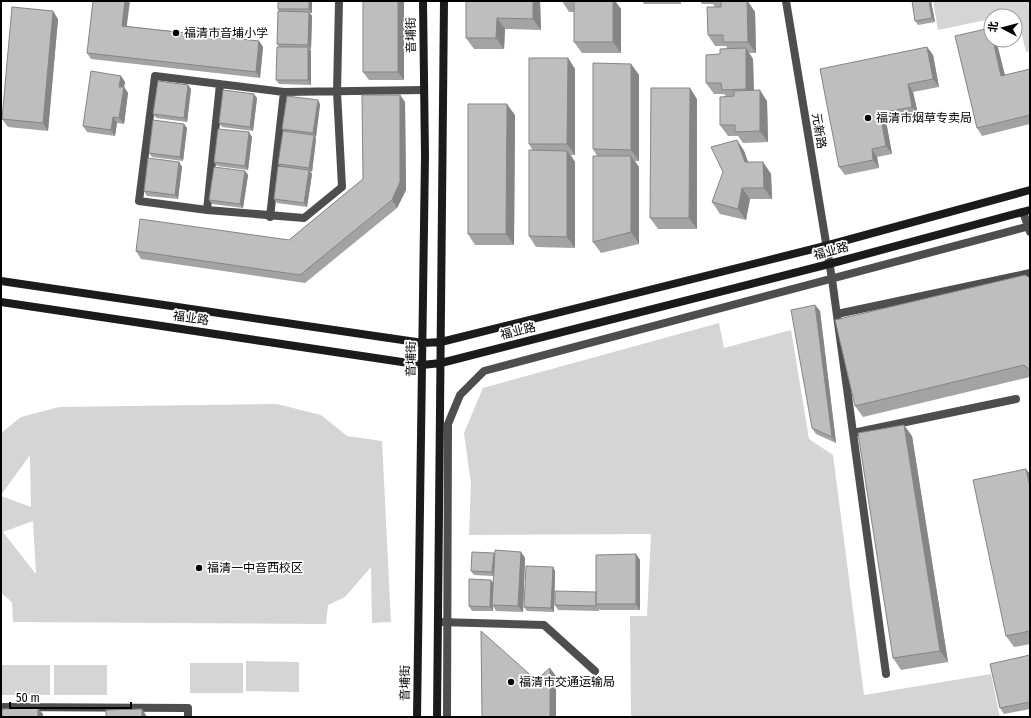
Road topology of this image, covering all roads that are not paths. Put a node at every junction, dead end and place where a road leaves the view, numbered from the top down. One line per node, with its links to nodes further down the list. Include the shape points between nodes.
1 (339, 1): 8 (street)
2 (423, 1): 6 (street, 音埔街)
3 (444, 1): 21 (street)
4 (786, 1): 14 (street, 元新路)
5 (220, 84): 7 (street); 10 (street); 10 (street, via 155,76 139,201)
6 (424, 90): 8 (street); 22 (street, 音埔街)
7 (284, 92): 8 (street); 12 (street)
8 (337, 92): 12 (street, via 342,187 304,218)
9 (1030, 190): 14 (street, 福业路)
10 (207, 210): 12 (street)
11 (1026, 211): 13 (street); 15 (street, 福业路)
12 (270, 217)
13 (1029, 228): 17 (street)
14 (825, 246): 15 (street, 元新路); 21 (street, 福业路)
15 (829, 264): 17 (street, 元新路); 23 (street, 福业路)
16 (1030, 273): 20 (street)
17 (832, 279): 20 (street, 元新路); 27 (street, via 484,371 460,395 448,424)
18 (1, 281): 22 (street, 福业路)
19 (1, 302): 24 (street, 福业路)
20 (837, 314): 26 (street, 元新路)
21 (442, 342): 22 (street, 福业路); 23 (street)
22 (423, 343): 24 (street, 音埔街)
23 (441, 363): 24 (street, 福业路); 27 (street)
24 (422, 364): 32 (street, 音埔街)
25 (1016, 399): 26 (street)
26 (853, 433): 29 (street, 元新路)
27 (443, 622): 28 (street, via 544,625); 33 (street); 34 (street)
28 (594, 672)
29 (886, 674)
30 (1, 707): 31 (street, via 188,708)
31 (188, 717)
32 (417, 717)
33 (437, 717)
34 (447, 717)

